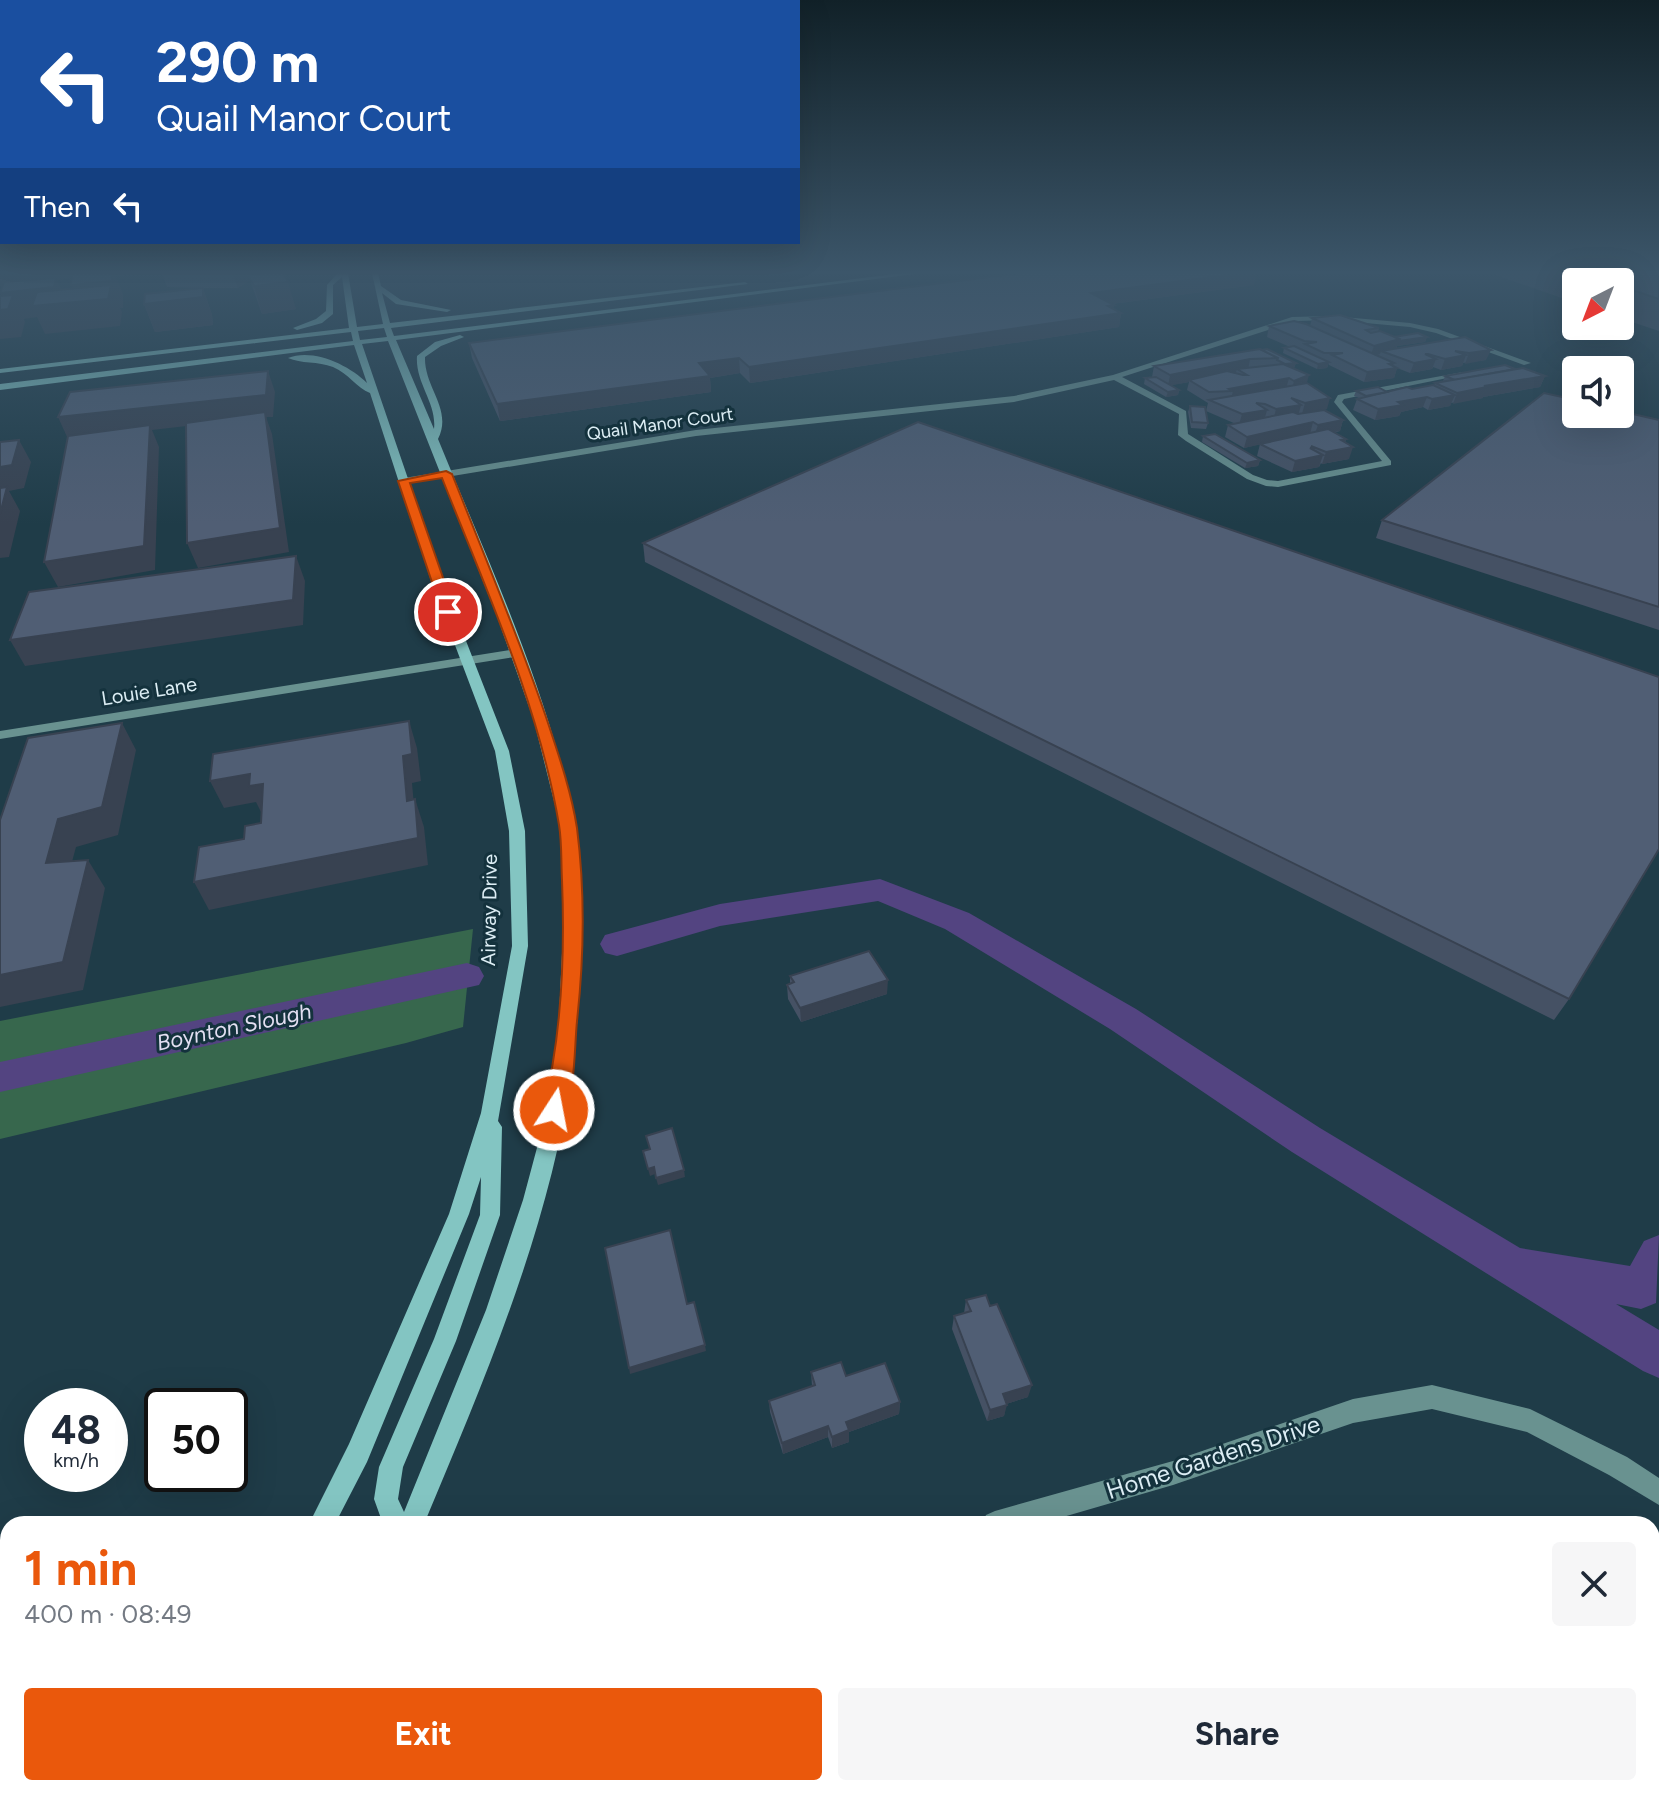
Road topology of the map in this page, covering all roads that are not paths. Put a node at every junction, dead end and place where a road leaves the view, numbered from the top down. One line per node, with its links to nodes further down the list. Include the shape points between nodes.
1 (120, 357): 9 (main road)
2 (213, 357): 12 (main road)
3 (362, 357): 14 (main road, Airway Drive)
4 (398, 357): 15 (main road)
5 (421, 357): 15 (main road, via 420,369 441,416)
6 (1178, 357): 11 (street, Quail Manor Court)
7 (1510, 357): 8 (street, Quail Manor Court, via 1527,363)
8 (1496, 368)
9 (0, 371)
10 (1481, 371): 11 (street, via 1341,397 1338,402 1388,463 1278,484 1250,477 1189,439 1183,435 1183,413)
11 (1115, 377): 16 (street, Quail Manor Court, via 992,402 696,433)
12 (28, 384): 13 (main road); 14 (main road, via 310,359 347,367)
13 (0, 387)
14 (377, 401): 17 (main road, Airway Drive)
15 (433, 439): 16 (main road)
16 (446, 474): 17 (street, Quail Manor Court); 18 (main road)
17 (404, 481): 19 (main road, Airway Drive)
18 (517, 653): 19 (street, Louie Lane); 25 (main road, via 555,769 568,828 573,930 560,1086 505,1290)
19 (468, 661): 20 (street, Louie Lane); 21 (main road, Airway Drive, via 502,751 521,879 520,946)
20 (0, 735)
21 (491, 1113): 23 (main road, Airway Drive, via 459,1214 421,1307); 24 (main road, via 490,1215 445,1341 391,1467 386,1499)
22 (1659, 1493): 26 (street, Home Gardens Drive, via 1530,1421 1432,1397 1353,1411 1173,1473)
23 (326, 1516)
24 (393, 1516)
25 (414, 1516)
26 (1023, 1516)

